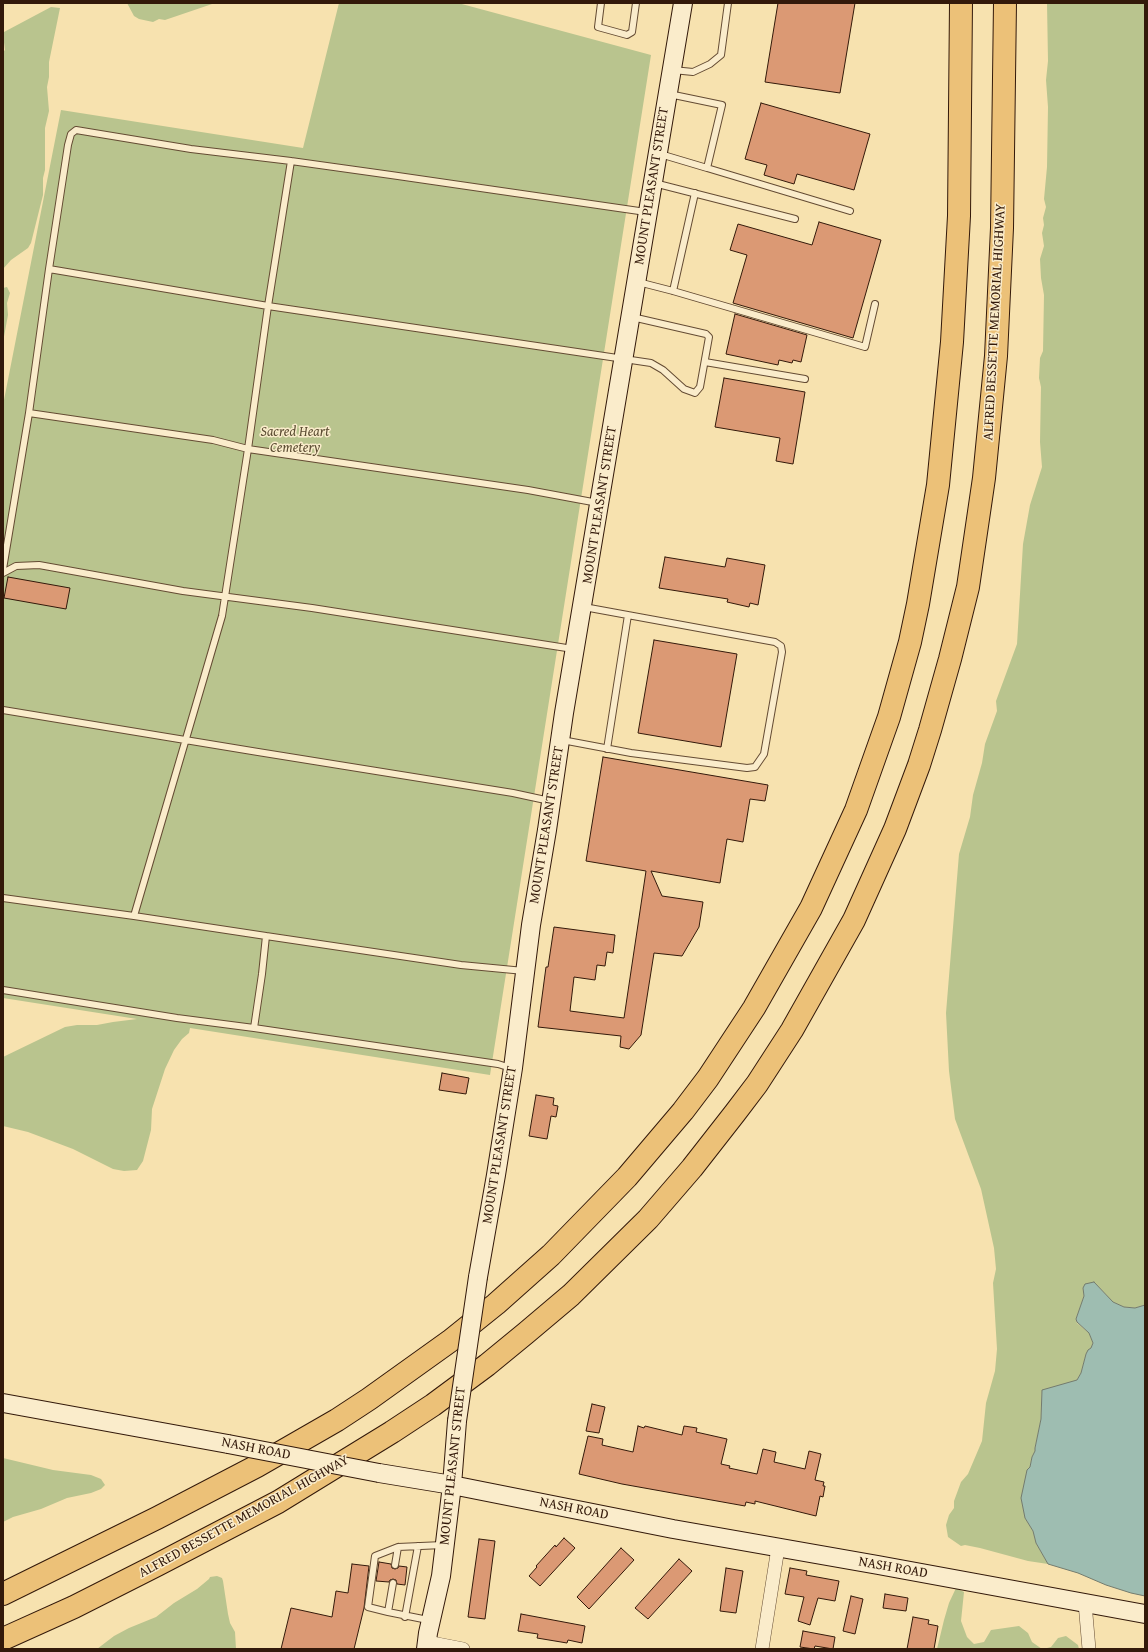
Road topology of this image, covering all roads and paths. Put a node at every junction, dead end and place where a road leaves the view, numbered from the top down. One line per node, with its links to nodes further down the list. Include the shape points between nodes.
1 (601, 3): 2 (lane, via 598,27 627,35 632,32)
2 (636, 3)
3 (683, 3): 7 (main road, MOUNT PLEASANT STREET)
4 (728, 3): 7 (lane, via 721,55 693,72)
5 (961, 3): 55 (highway, via 959,216 952,342 938,485 918,604 889,717 856,810 811,908 766,988 704,1083 627,1178 551,1255 450,1341 369,1399 270,1459)
6 (1005, 3): 61 (highway, ALFRED BESSETTE MEMORIAL HIGHWAY, via 1002,228 996,349 984,478 968,587 930,730 895,829 854,920 792,1030 735,1113 648,1219 570,1295 487,1364 433,1405 278,1502 143,1572)
7 (672, 70): 8 (main road, MOUNT PLEASANT STREET)
8 (667, 94): 9 (main road, MOUNT PLEASANT STREET); 11 (lane, via 722,105)
9 (658, 154): 11 (lane); 12 (main road, MOUNT PLEASANT STREET)
10 (291, 161): 15 (lane); 17 (lane, via 191,149 76,130 70,134); 21 (lane)
11 (707, 168): 14 (lane)
12 (653, 183): 13 (lane); 15 (main road, MOUNT PLEASANT STREET)
13 (695, 193): 16 (lane); 19 (lane)
14 (850, 211)
15 (647, 212): 18 (main road, MOUNT PLEASANT STREET)
16 (795, 219)
17 (49, 269): 21 (lane); 26 (lane)
18 (637, 282): 19 (lane); 22 (main road, MOUNT PLEASANT STREET)
19 (673, 291): 20 (lane, via 865,347)
20 (875, 304)
21 (268, 306): 23 (lane); 27 (lane)
22 (631, 317): 23 (main road, MOUNT PLEASANT STREET); 24 (lane, via 706,334 710,340)
23 (624, 360): 24 (lane, via 651,363 684,389 694,393 700,386); 28 (main road, MOUNT PLEASANT STREET)
24 (705, 362): 25 (lane)
25 (805, 379)
26 (29, 413): 27 (lane, via 212,440); 29 (lane)
27 (248, 449): 28 (lane, via 512,488); 31 (lane)
28 (600, 504): 32 (main road, MOUNT PLEASANT STREET)
29 (3, 569)
30 (3, 573): 31 (lane, via 16,566 39,565 183,591)
31 (226, 596): 34 (lane); 36 (lane)
32 (583, 607): 33 (lane); 34 (main road, MOUNT PLEASANT STREET)
33 (628, 615): 38 (lane); 38 (lane, via 775,642 781,646 782,652 764,754 755,767 746,768)
34 (575, 650): 37 (main road, MOUNT PLEASANT STREET)
35 (3, 710): 36 (lane)
36 (185, 739): 39 (lane, via 513,792); 41 (lane)
37 (560, 739): 38 (lane); 39 (main road, MOUNT PLEASANT STREET)
38 (607, 749)
39 (552, 801): 43 (main road, MOUNT PLEASANT STREET, via 531,925)
40 (3, 898): 41 (lane)
41 (134, 916): 42 (lane)
42 (266, 936): 43 (lane, via 461,965); 45 (lane)
43 (526, 971): 46 (main road, MOUNT PLEASANT STREET)
44 (3, 990): 45 (lane)
45 (254, 1028): 46 (lane)
46 (513, 1068): 48 (main road, MOUNT PLEASANT STREET, bridge, via 478,1277 457,1421)
47 (3, 1403): 48 (main road, NASH ROAD, bridge)
48 (452, 1485): 49 (main road, MOUNT PLEASANT STREET); 52 (main road, NASH ROAD)
49 (445, 1545): 50 (lane); 60 (main road, MOUNT PLEASANT STREET)
50 (418, 1546): 51 (lane); 59 (lane)
51 (398, 1547): 53 (lane); 57 (lane, via 375,1556 368,1607)
52 (778, 1548): 56 (main road, NASH ROAD); 64 (street)
53 (396, 1565)
54 (393, 1583): 57 (lane)
55 (3, 1594)
56 (1085, 1603): 58 (main road, NASH ROAD); 65 (street)
57 (388, 1612): 59 (lane)
58 (1145, 1614)
59 (405, 1617): 60 (lane)
60 (431, 1621): 62 (main road, MOUNT PLEASANT STREET)
61 (3, 1639)
62 (427, 1645): 63 (street)
63 (463, 1649)
64 (762, 1649)
65 (1089, 1649)

